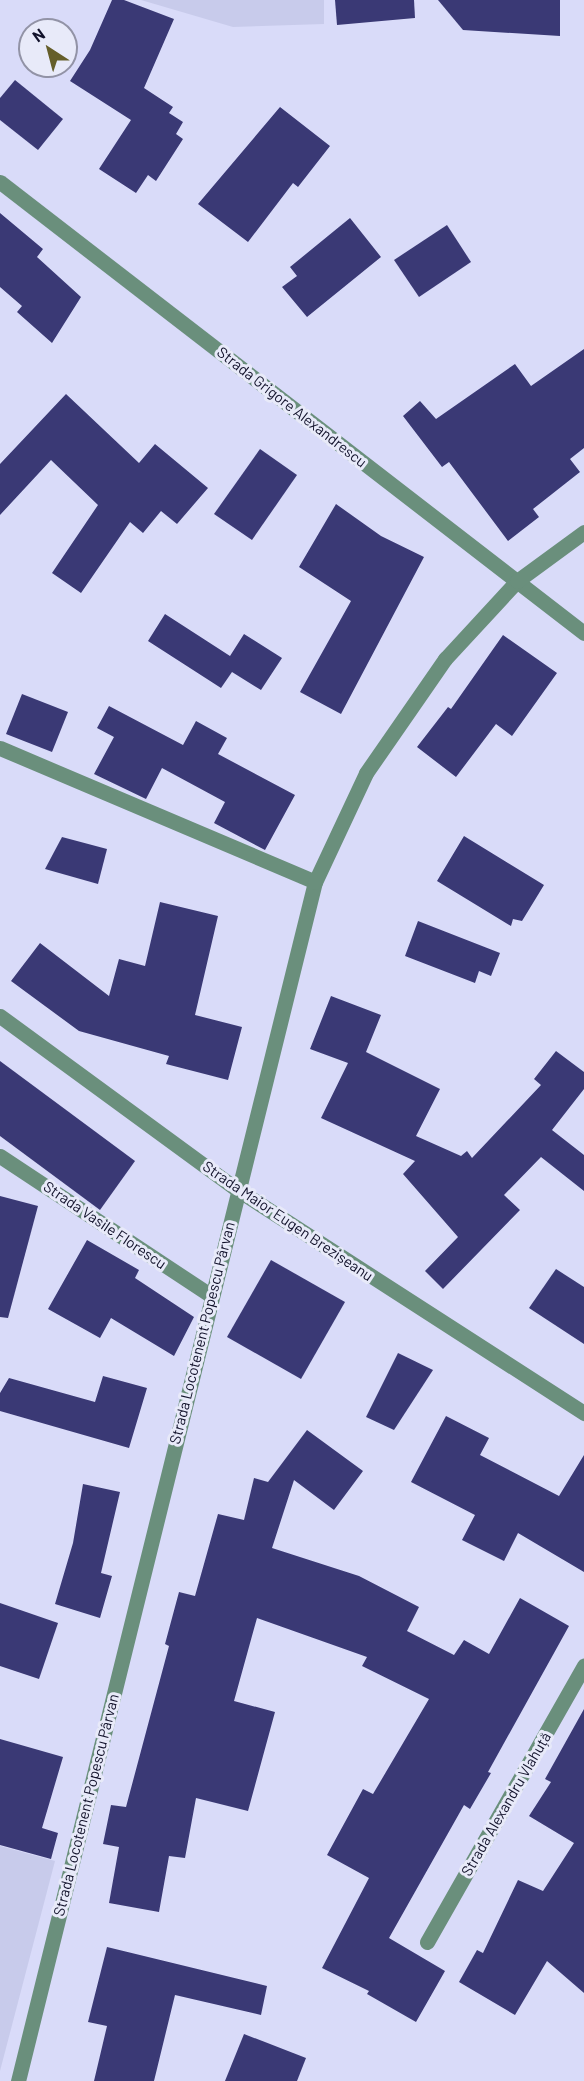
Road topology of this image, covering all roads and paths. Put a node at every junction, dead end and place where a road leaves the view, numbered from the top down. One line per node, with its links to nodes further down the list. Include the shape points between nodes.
1 (0, 182): 3 (street, Strada Grigore Alexandrescu)
2 (584, 532): 3 (street, Strada Locotenent Popescu Pârvan)
3 (518, 581): 4 (street, Strada Grigore Alexandrescu); 6 (street, Strada Locotenent Popescu Pârvan, via 445,659 398,722 366,773)
4 (584, 633)
5 (0, 747): 6 (street)
6 (315, 882): 9 (street, Strada Locotenent Popescu Pârvan)
7 (0, 1016): 9 (street, Strada Maior Eugen Brezișeanu)
8 (0, 1156): 10 (street, Strada Vasile Florescu)
9 (238, 1190): 10 (street, Strada Locotenent Popescu Pârvan); 11 (street, Strada Maior Eugen Brezișeanu)
10 (210, 1295): 14 (street, Strada Locotenent Popescu Pârvan)
11 (584, 1413)
12 (584, 1666): 13 (street, Strada Alexandru Vlahuță)
13 (428, 1942)
14 (18, 2081)

